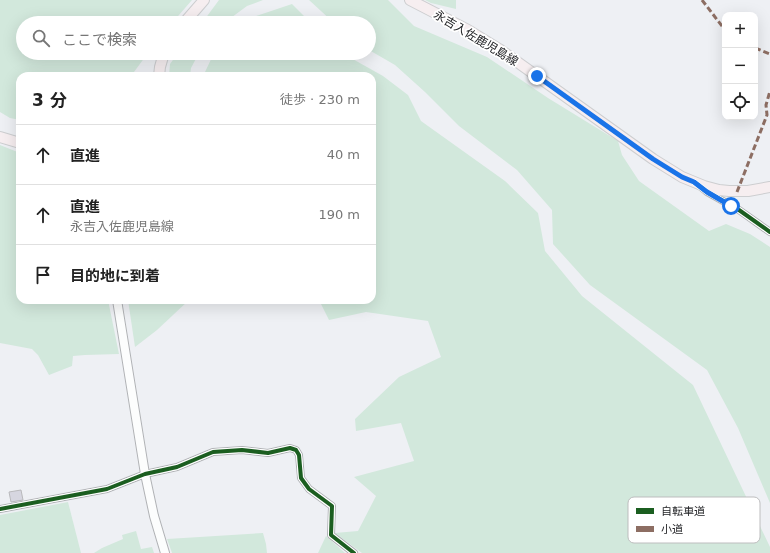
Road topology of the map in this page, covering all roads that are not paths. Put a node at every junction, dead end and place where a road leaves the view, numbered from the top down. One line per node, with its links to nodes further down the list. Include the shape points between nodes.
1 (204, 0): 3 (main road)
2 (410, 0): 8 (main road, 永吉入佐鹿児島線, via 499,49 653,159)
3 (190, 16)
4 (162, 60): 5 (main road)
5 (159, 72)
6 (0, 137): 7 (main road)
7 (16, 143)
8 (694, 182): 9 (main road, 永吉入佐鹿児島線, via 719,190 737,192); 10 (street)
9 (770, 187)
10 (770, 232)
11 (119, 304): 12 (street)
12 (145, 474): 13 (street, via 107,489); 14 (street); 15 (street, via 177,467 213,452 242,450 268,453 290,448 296,450 299,455 301,478 309,489 332,506 331,535)
13 (0, 509)
14 (165, 553)
15 (354, 553)

